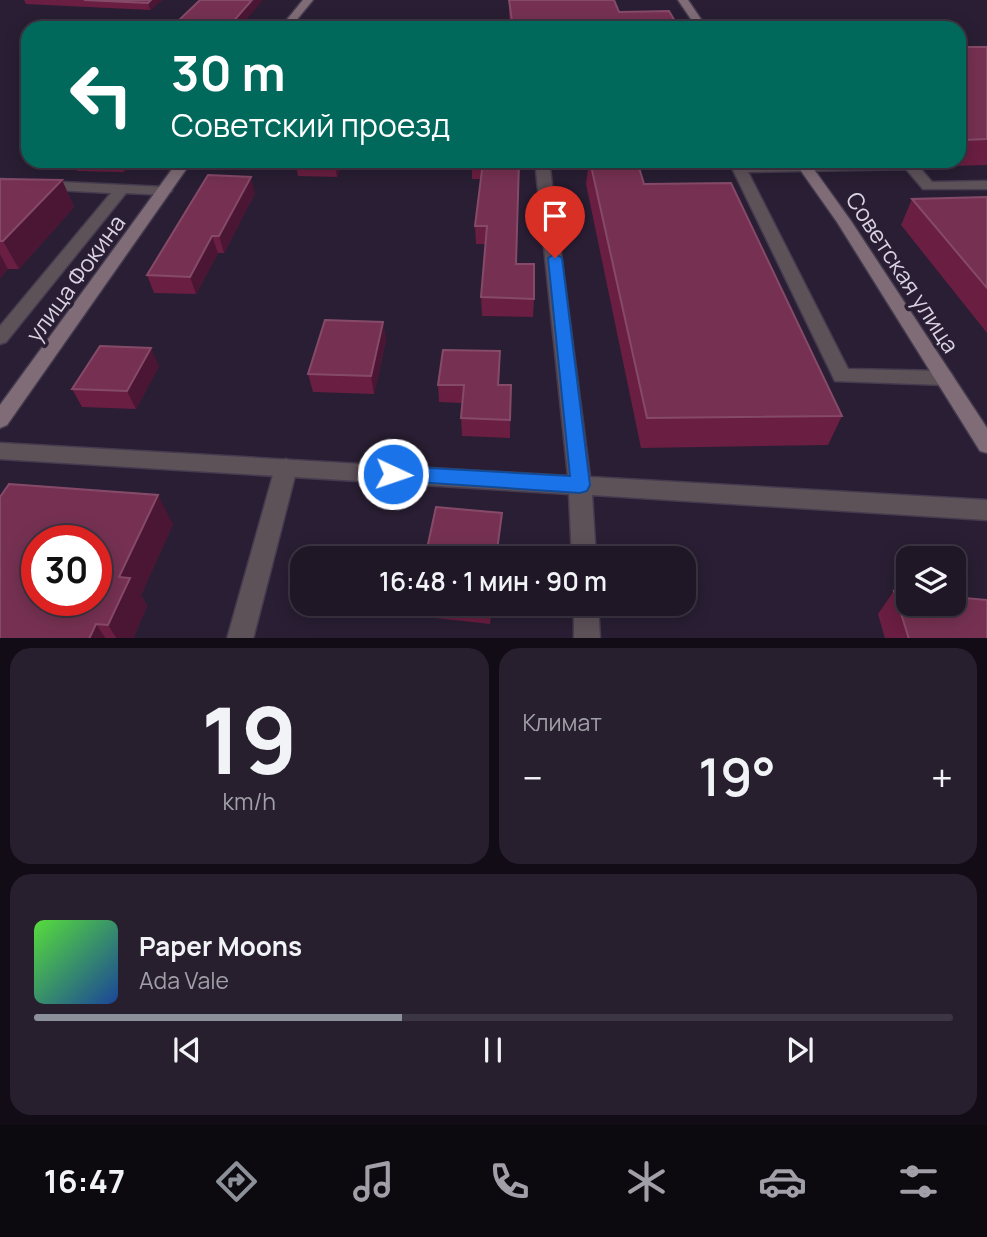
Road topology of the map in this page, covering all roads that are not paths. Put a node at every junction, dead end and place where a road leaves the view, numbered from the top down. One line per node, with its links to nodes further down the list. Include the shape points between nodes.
1 (308, 0): 3 (main road)
2 (683, 0): 4 (main road)
3 (291, 21)
4 (697, 21)
5 (180, 168): 13 (main road, улица Фокина)
6 (543, 168): 20 (street)
7 (739, 168): 15 (street, via 842,376)
8 (806, 168): 15 (main road, Советская улица)
9 (913, 168): 11 (street, via 928,186)
10 (0, 183): 12 (street)
11 (987, 185)
12 (122, 189): 13 (street); 14 (street)
13 (165, 191): 16 (main road, улица Фокина)
14 (0, 338)
15 (944, 378): 17 (main road, Советская улица)
16 (0, 420)
17 (987, 444)
18 (0, 451): 19 (street)
19 (286, 468): 20 (street); 24 (street)
20 (580, 485): 21 (street); 22 (street)
21 (987, 510)
22 (583, 546)
23 (586, 616): 25 (street)
24 (240, 638)
25 (587, 638)

